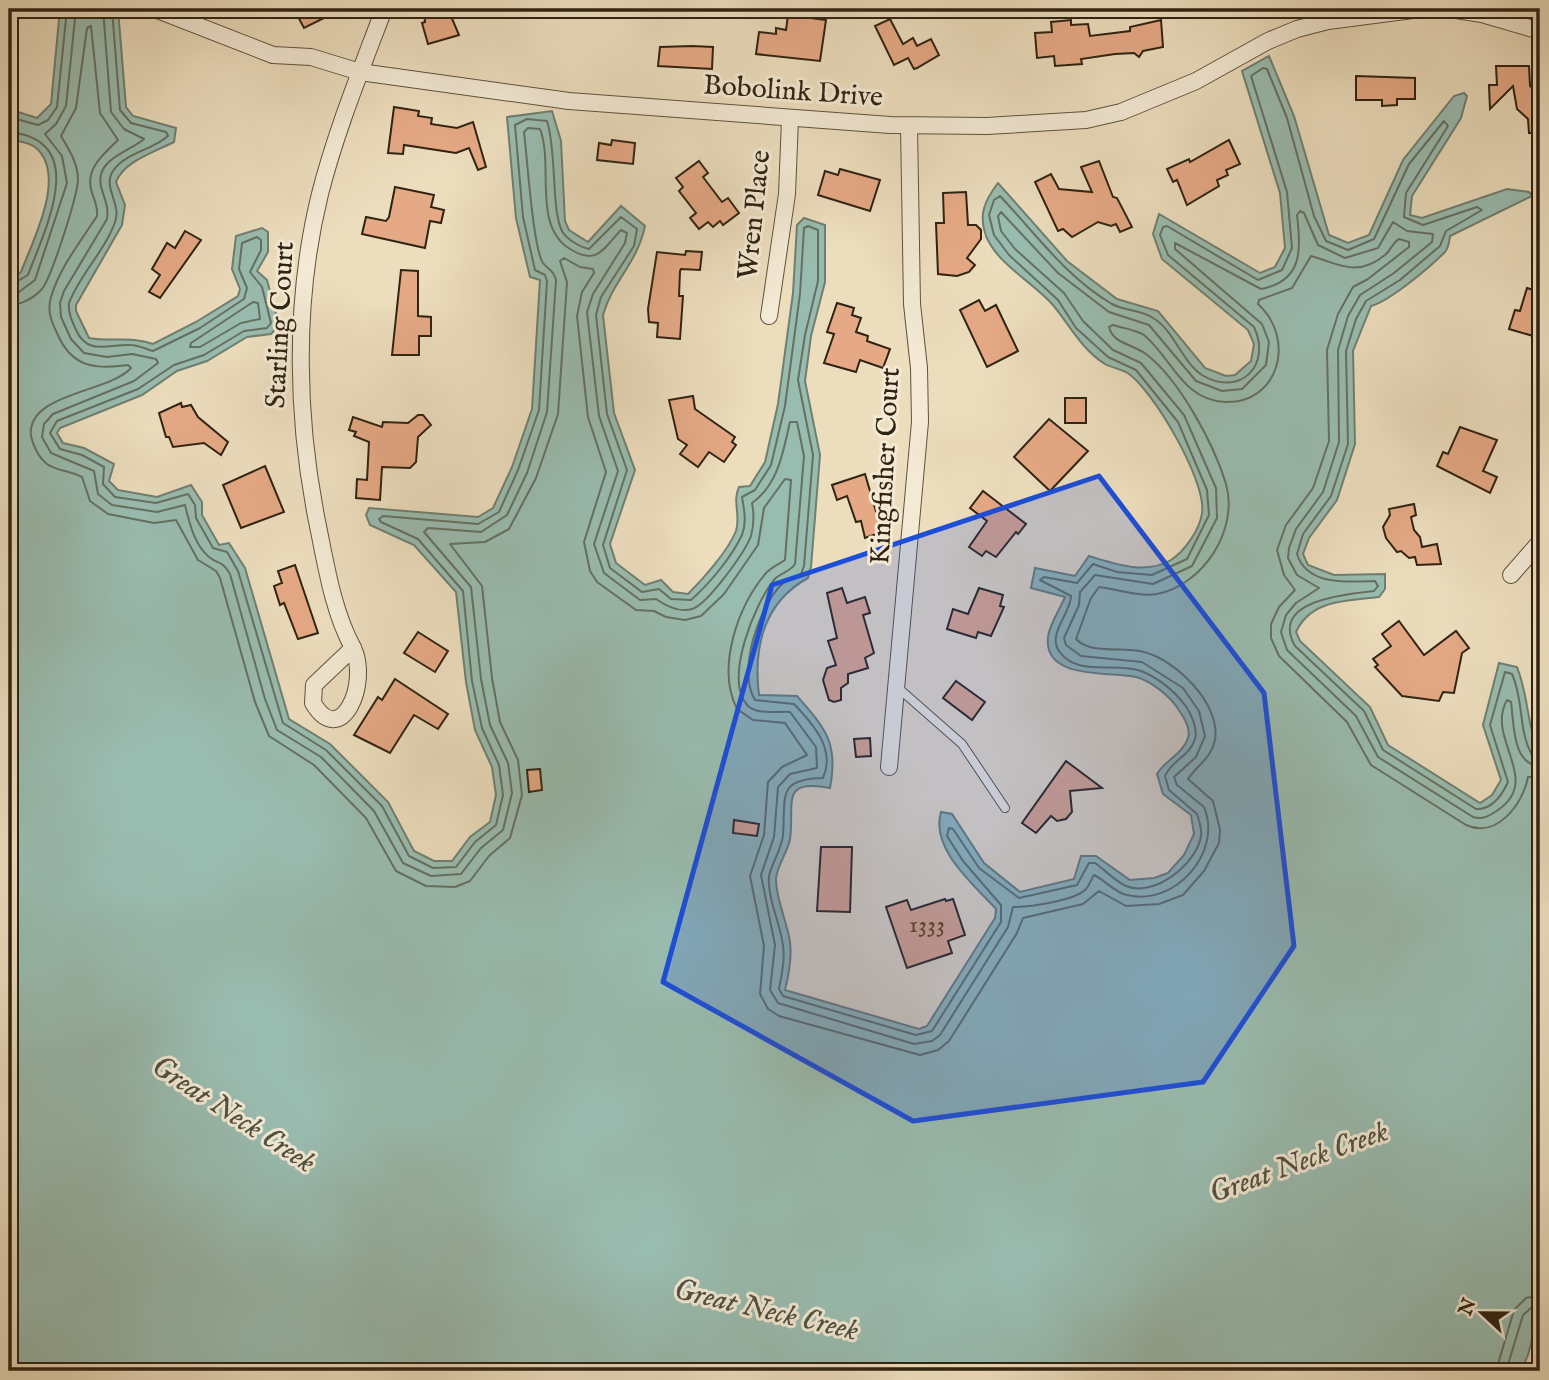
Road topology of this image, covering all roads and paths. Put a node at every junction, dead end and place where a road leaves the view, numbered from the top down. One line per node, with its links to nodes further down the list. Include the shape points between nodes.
1 (155, 9): 6 (street, Bobolink Drive, via 273,55 311,57)
2 (384, 9): 6 (street, Starling Court)
3 (1420, 9): 8 (street, Bobolink Drive, via 1297,29 1196,81 1121,112 1086,120)
4 (1450, 9): 5 (street)
5 (1540, 31)
6 (360, 72): 7 (street, Bobolink Drive, via 569,102); 12 (street, Starling Court, via 333,147 312,234 301,390 307,477 329,582)
7 (790, 119): 8 (street, Bobolink Drive); 9 (street, Wren Place, via 787,194)
8 (909, 125): 13 (street, Kingfisher Court, via 911,281 920,422)
9 (769, 316)
10 (1540, 542): 11 (street)
11 (1511, 575)
12 (353, 648)
13 (896, 686): 14 (street, Kingfisher Court); 15 (lane, via 962,744)
14 (889, 767)
15 (1005, 808)

